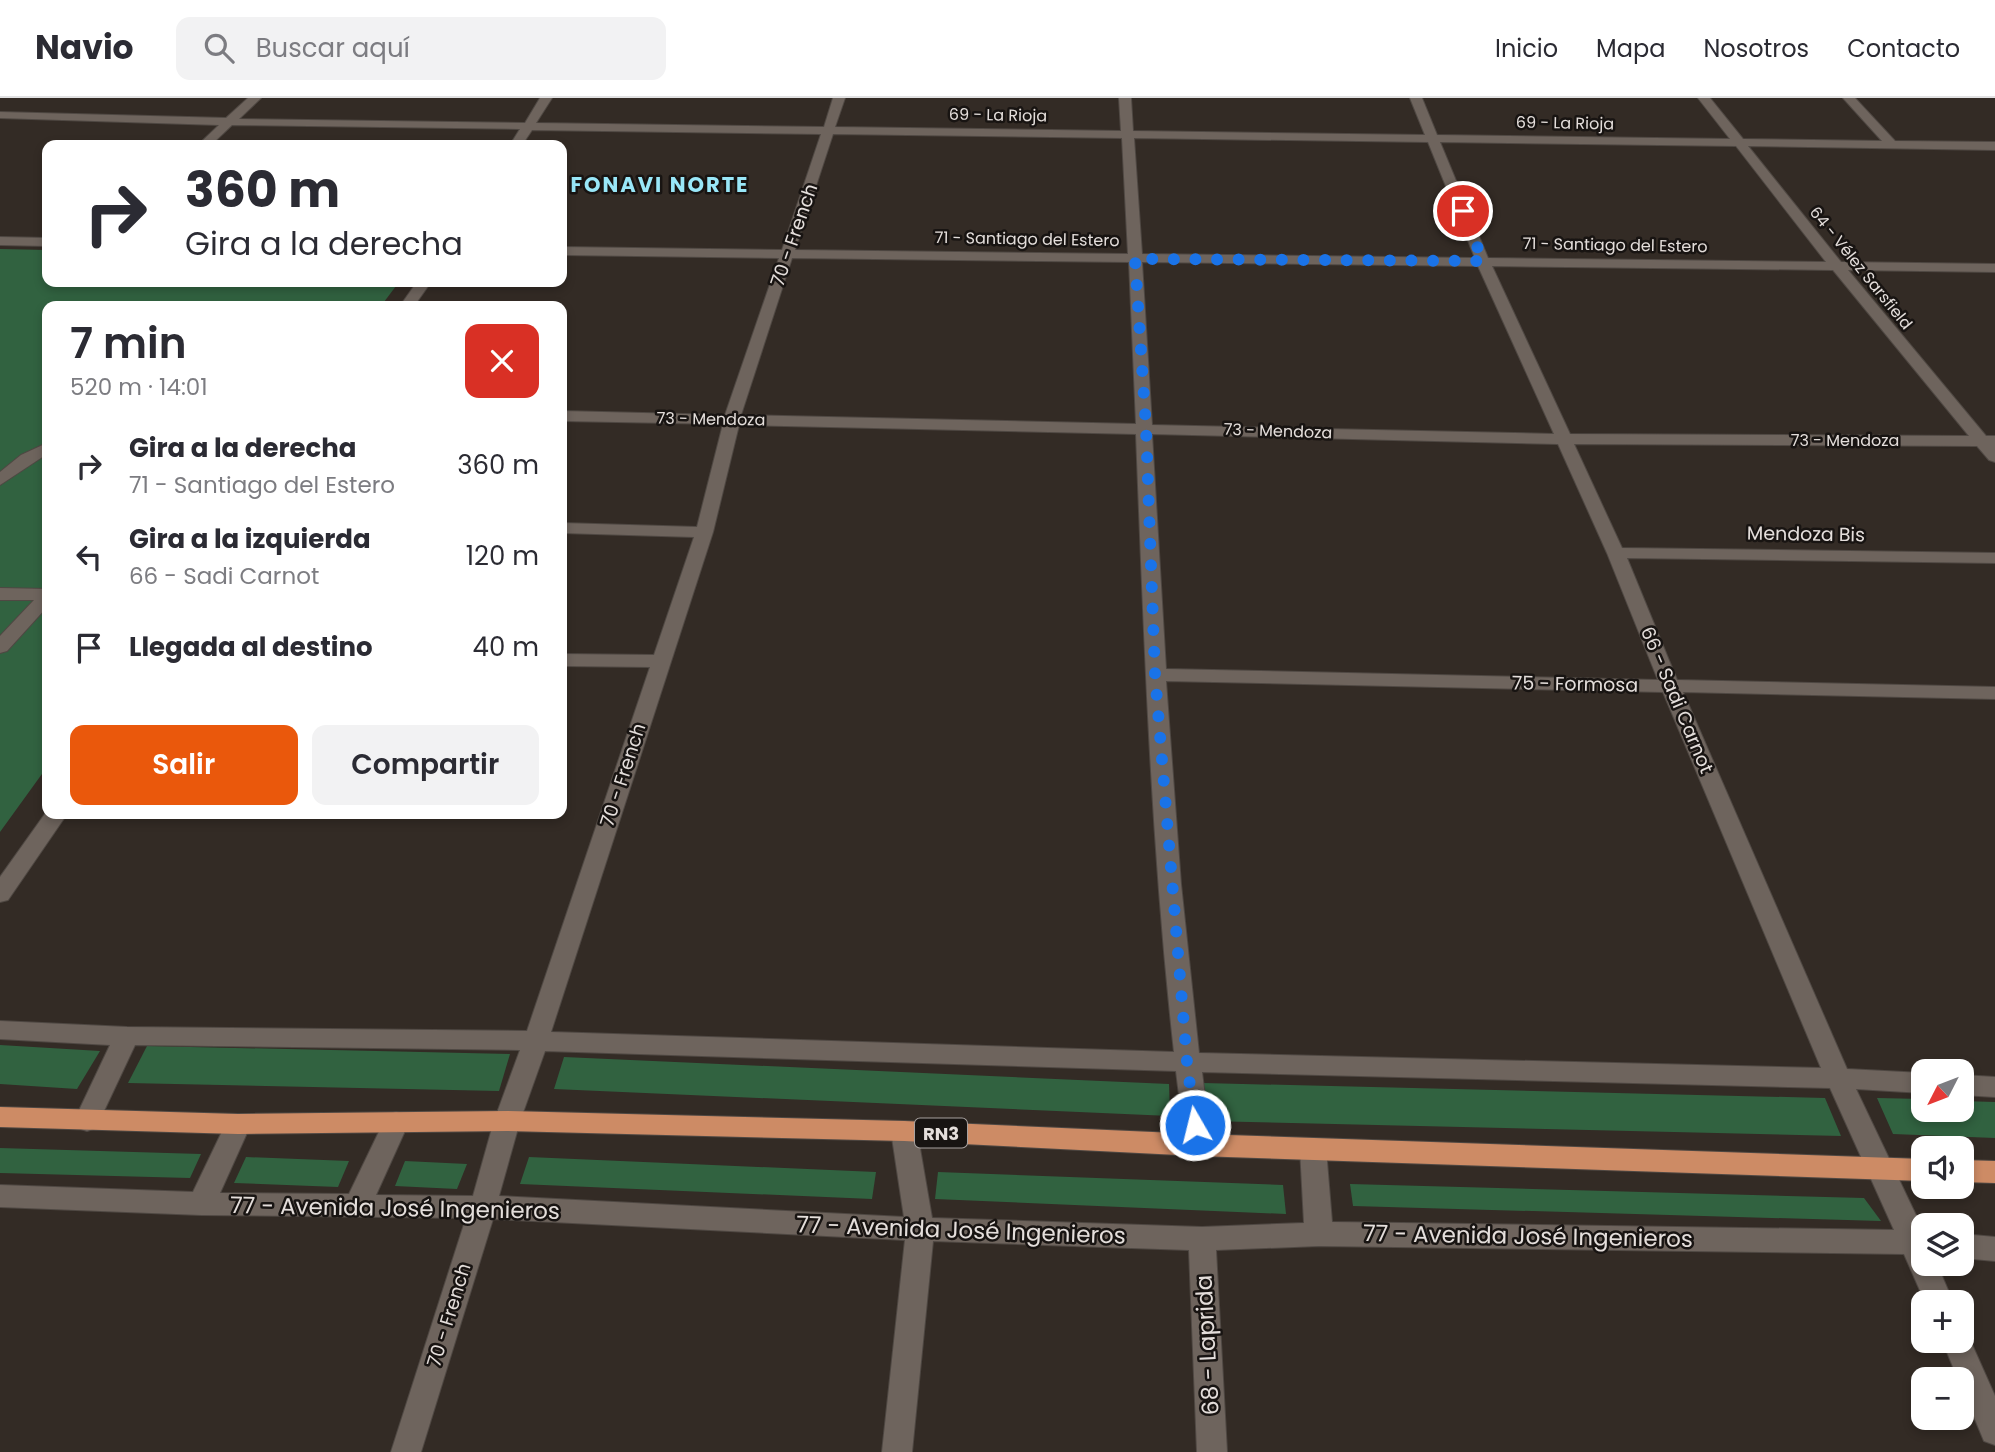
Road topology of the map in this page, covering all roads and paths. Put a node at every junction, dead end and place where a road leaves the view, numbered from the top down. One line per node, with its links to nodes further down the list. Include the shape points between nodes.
1 (255, 98): 9 (street)
2 (546, 98): 10 (street)
3 (839, 98): 11 (street, 70 - French)
4 (1125, 98): 12 (street)
5 (1416, 98): 13 (street, 66 - Sadi Carnot)
6 (1704, 98): 16 (street, 64 - Vélez Sarsfield)
7 (1849, 98): 17 (street)
8 (0, 116): 9 (street, 69 - La Rioja)
9 (230, 122): 10 (street, 69 - La Rioja); 14 (street)
10 (529, 125): 11 (street, 69 - La Rioja); 15 (street)
11 (831, 128): 12 (street, 69 - La Rioja); 22 (street, 70 - French)
12 (1128, 132): 13 (street, 69 - La Rioja); 23 (street)
13 (1433, 136): 16 (street, 69 - La Rioja); 24 (street, 66 - Sadi Carnot)
14 (210, 140)
15 (519, 140)
16 (1736, 142): 17 (street, 69 - La Rioja); 25 (street, 64 - Vélez Sarsfield)
17 (1890, 143): 18 (street, 69 - La Rioja)
18 (1995, 146)
19 (0, 241): 20 (street)
20 (42, 242)
21 (567, 251): 22 (street, 71 - Santiago del Estero)
22 (788, 251): 23 (street, 71 - Santiago del Estero); 28 (street, 70 - French)
23 (1135, 259): 24 (street, 71 - Santiago del Estero); 29 (street)
24 (1483, 261): 25 (street, 71 - Santiago del Estero); 30 (street, 66 - Sadi Carnot)
25 (1835, 264): 26 (street, 71 - Santiago del Estero); 31 (street, 64 - Vélez Sarsfield)
26 (1995, 268)
27 (567, 416): 28 (street, 73 - Mendoza)
28 (732, 419): 29 (street, 73 - Mendoza); 36 (street, 70 - French)
29 (1146, 428): 30 (street, 73 - Mendoza); 45 (street)
30 (1565, 439): 31 (street, 73 - Mendoza); 37 (street, 66 - Sadi Carnot)
31 (1989, 441): 33 (street, 64 - Vélez Sarsfield)
32 (42, 450): 34 (street)
33 (1995, 457)
34 (0, 481)
35 (567, 528): 36 (street)
36 (705, 532): 44 (street, 70 - French)
37 (1616, 553): 38 (street, Mendoza Bis); 46 (street, 66 - Sadi Carnot)
38 (1995, 558)
39 (0, 594): 40 (street)
40 (42, 595)
41 (42, 601): 42 (street)
42 (0, 647)
43 (567, 660): 44 (street)
44 (660, 661): 52 (street, 70 - French)
45 (1155, 675): 46 (street, 75 - Formosa); 53 (street)
46 (1670, 686): 47 (street, 75 - Formosa); 54 (street, 66 - Sadi Carnot)
47 (1995, 693)
48 (52, 819): 49 (street)
49 (0, 894)
50 (0, 1030): 51 (street)
51 (127, 1036): 52 (street); 59 (street)
52 (537, 1041): 53 (street); 60 (street, 70 - French)
53 (1187, 1062): 54 (street); 64 (street)
54 (1838, 1078): 55 (street); 66 (street, 66 - Sadi Carnot)
55 (1911, 1082)
56 (1974, 1086): 57 (street)
57 (1995, 1087)
58 (0, 1117): 59 (highway, RN3)
59 (87, 1121): 62 (highway, RN3)
60 (507, 1121): 61 (highway, RN3); 63 (highway, RN3); 73 (street, 70 - French)
61 (396, 1122): 62 (highway, RN3); 72 (street)
62 (238, 1124): 71 (street)
63 (904, 1131): 64 (highway, RN3); 75 (street)
64 (1198, 1145): 65 (highway, RN3)
65 (1313, 1149): 66 (highway, RN3); 76 (street)
66 (1882, 1169): 67 (highway, RN3); 74 (street, 66 - Sadi Carnot)
67 (1911, 1170)
68 (1974, 1171): 69 (highway)
69 (1995, 1172)
70 (0, 1196): 71 (street, 77 - Avenida José Ingenieros)
71 (201, 1204): 72 (street, 77 - Avenida José Ingenieros)
72 (358, 1205): 73 (street, 77 - Avenida José Ingenieros)
73 (483, 1207): 75 (street, 77 - Avenida José Ingenieros); 81 (street, 70 - French)
74 (1911, 1227)
75 (920, 1229): 77 (street, 77 - Avenida José Ingenieros); 82 (street)
76 (1319, 1234): 77 (street, 77 - Avenida José Ingenieros); 78 (street, 77 - Avenida José Ingenieros)
77 (1202, 1239): 83 (street, 68 - Laprida)
78 (1911, 1241)
79 (1962, 1353): 80 (street)
80 (1995, 1430)
81 (406, 1452)
82 (897, 1452)
83 (1212, 1452)

